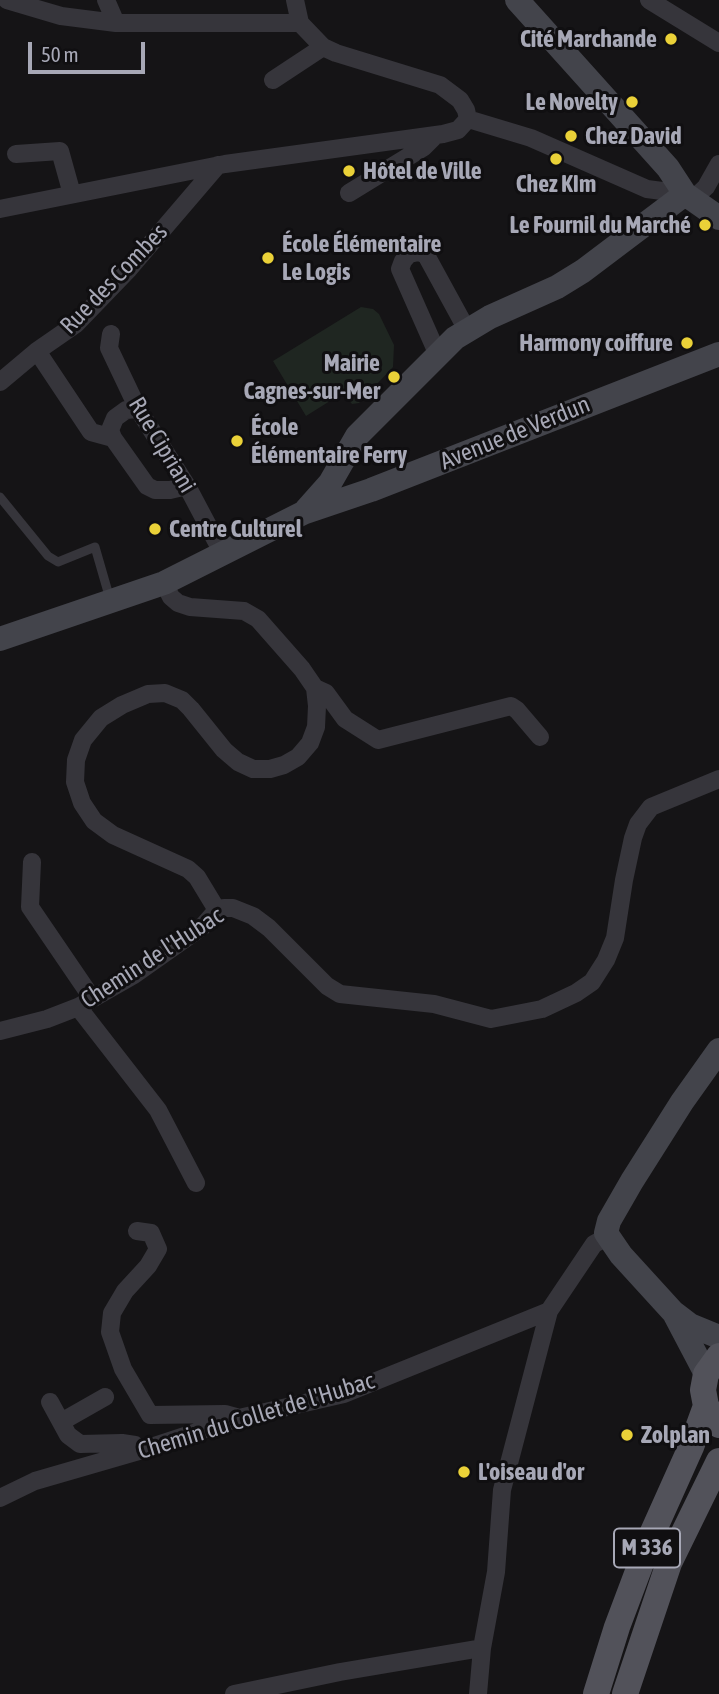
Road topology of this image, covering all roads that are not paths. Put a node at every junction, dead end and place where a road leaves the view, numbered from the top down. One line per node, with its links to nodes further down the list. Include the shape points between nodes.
1 (7, 0): 6 (street, via 61,16)
2 (106, 0): 6 (street)
3 (295, 0): 7 (street)
4 (517, 0): 18 (main road, via 668,167)
5 (649, 0): 8 (street)
6 (116, 23): 7 (street)
7 (300, 23): 9 (street)
8 (719, 43)
9 (323, 47): 10 (street); 11 (street, via 440,85 463,104)
10 (273, 80)
11 (468, 119): 12 (street, via 458,130); 18 (street, via 531,138 647,189)
12 (436, 135): 15 (street); 16 (street)
13 (16, 155): 17 (street, via 60,151)
14 (719, 164): 18 (street, via 706,187)
15 (218, 165): 17 (street); 23 (street, Rue des Combes, via 76,324)
16 (349, 193)
17 (72, 194): 19 (street)
18 (689, 197): 20 (main road); 21 (main road, via 557,287)
19 (0, 209)
20 (719, 218)
21 (467, 330): 25 (main road); 25 (street, via 426,255 409,254 400,269)
22 (111, 334): 27 (street, Rue Cipriani, via 109,348)
23 (37, 351): 26 (street, Rue des Combes); 28 (street, via 91,432)
24 (719, 354): 31 (main road, Avenue de Verdun)
25 (438, 355): 29 (main road)
26 (0, 382)
27 (138, 409): 28 (street, via 114,418); 30 (street, Rue Cipriani)
28 (113, 438): 30 (street, via 146,486 162,490)
29 (349, 448): 31 (main road, via 348,469 353,479); 33 (main road, via 330,483)
30 (187, 486): 34 (street, Rue Cipriani)
31 (372, 490): 33 (main road, Avenue de Verdun)
32 (0, 497): 36 (lane, via 58,562 95,547)
33 (303, 513): 34 (main road, Avenue de Verdun)
34 (223, 554): 35 (main road, Avenue de Verdun)
35 (164, 583): 36 (main road, Avenue de Verdun); 38 (street, via 178,603 244,611 258,619)
36 (110, 601): 37 (main road, Avenue de Verdun)
37 (0, 639)
38 (314, 688): 39 (street, via 326,693 345,719 378,740 511,706); 42 (street, via 316,727 310,743 298,757 270,769 253,769 238,762 182,700 165,692 122,705 101,718 83,740 75,782 94,821 113,835 188,869)
39 (540, 737)
40 (719, 779): 42 (street, Chemin de l'Hubac, via 651,807 633,838 607,960 592,982 542,1009 491,1019 434,1004 340,994 253,916 233,908)
41 (32, 862): 43 (street, via 30,907)
42 (217, 911): 43 (street, Chemin de l'Hubac, via 202,928 134,975)
43 (85, 1002): 44 (street, Chemin de l'Hubac, via 47,1019); 46 (street, via 158,1110)
44 (0, 1031)
45 (719, 1050): 48 (main road, via 632,1181 609,1221)
46 (196, 1183)
47 (136, 1231): 58 (street, via 151,1233 158,1249 112,1313 110,1332 122,1369 150,1415 225,1414)
48 (607, 1237): 49 (main road); 50 (street, via 594,1244)
49 (642, 1278): 51 (main road); 52 (street, via 700,1319)
50 (549, 1311): 58 (street, Chemin du Collet de l'Hubac, via 344,1394); 63 (street, via 502,1490 496,1573)
51 (673, 1312): 53 (main road); 54 (main road)
52 (719, 1323)
53 (719, 1337)
54 (713, 1365): 57 (main road, via 704,1390)
55 (105, 1397): 59 (street)
56 (50, 1402): 59 (street)
57 (713, 1416): 66 (main road, M 336, via 691,1447 652,1534)
58 (239, 1418): 60 (street, Chemin du Collet de l'Hubac)
59 (61, 1422): 60 (street, via 80,1444 122,1443)
60 (142, 1450): 62 (street, Chemin du Collet de l'Hubac, via 35,1481)
61 (719, 1461): 67 (main road, M 336, via 669,1563)
62 (0, 1497)
63 (482, 1648): 64 (street); 65 (street)
64 (234, 1694)
65 (478, 1694)
66 (596, 1694)
67 (625, 1694)

